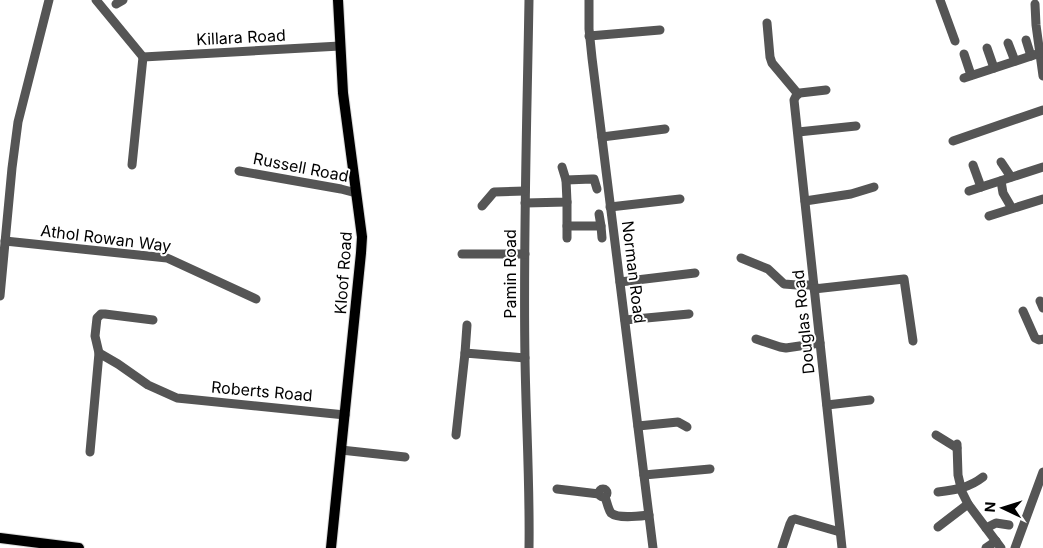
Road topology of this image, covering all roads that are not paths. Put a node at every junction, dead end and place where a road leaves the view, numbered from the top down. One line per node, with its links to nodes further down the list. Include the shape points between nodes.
1 (49, 0): 60 (street, via 18,122)
2 (96, 0): 19 (street)
3 (338, 0): 15 (main road, Kloof Road)
4 (529, 0): 44 (street, Pamin Road)
5 (589, 0): 11 (street, Norman Road)
6 (940, 0): 13 (street)
7 (1033, 2): 8 (street); 18 (street)
8 (1043, 11)
9 (767, 23): 24 (street, via 772,63)
10 (660, 30): 11 (street)
11 (589, 36): 29 (street, Norman Road)
12 (1026, 40): 18 (street)
13 (955, 41)
14 (1008, 43): 20 (street)
15 (340, 46): 19 (street, Killara Road); 45 (main road, Kloof Road)
16 (987, 48): 21 (street)
17 (964, 54): 21 (street, via 967,77)
18 (1036, 54): 20 (street); 22 (street)
19 (143, 57): 32 (street)
20 (1015, 61): 21 (street)
21 (994, 68)
22 (1043, 76)
23 (826, 90): 24 (street)
24 (798, 94): 28 (street, Douglas Road, via 794,100)
25 (1043, 110): 30 (street)
26 (856, 126): 28 (street)
27 (665, 129): 29 (street)
28 (798, 132): 48 (street, Douglas Road)
29 (602, 137): 53 (street, Norman Road)
30 (953, 141)
31 (1001, 162): 37 (street)
32 (132, 164)
33 (973, 165): 41 (street)
34 (1043, 167): 37 (street)
35 (562, 168): 38 (street)
36 (239, 171): 45 (street, Russell Road)
37 (1012, 177): 39 (street)
38 (566, 180): 42 (street, via 594,179); 49 (street)
39 (1001, 181): 41 (street); 51 (street)
40 (874, 187): 48 (street)
41 (981, 188): 43 (street)
42 (597, 189)
43 (969, 191)
44 (525, 192): 50 (street, Pamin Road); 52 (street, via 494,192)
45 (356, 193): 83 (main road, Kloof Road, via 362,228 361,253)
46 (680, 199): 53 (street)
47 (1043, 199): 55 (street)
48 (805, 201): 66 (street, Douglas Road)
49 (566, 202): 50 (street); 56 (street)
50 (525, 203): 62 (street, Pamin Road)
51 (1010, 205)
52 (482, 206)
53 (610, 207): 65 (street, Norman Road)
54 (599, 214): 57 (street)
55 (989, 216)
56 (567, 226): 57 (street); 58 (street)
57 (601, 226): 59 (street)
58 (567, 238)
59 (602, 238)
60 (5, 241): 67 (street); 68 (street, Athol Rowan Way, via 167,258)
61 (462, 254): 62 (street)
62 (525, 254): 80 (street, Pamin Road)
63 (741, 258): 66 (street, via 768,269 784,284)
64 (696, 273): 65 (street)
65 (620, 282): 72 (street, Norman Road)
66 (814, 287): 76 (street, via 904,279); 77 (street, Douglas Road)
67 (0, 296)
68 (256, 299)
69 (1023, 311): 75 (street, via 1035,338)
70 (689, 314): 72 (street)
71 (152, 320): 79 (street, via 99,315 94,331)
72 (625, 320): 84 (street, Norman Road)
73 (467, 326): 78 (street)
74 (756, 339): 77 (street, via 786,348)
75 (1043, 339)
76 (913, 340)
77 (820, 344): 82 (street, Douglas Road)
78 (465, 352): 80 (street); 86 (street)
79 (99, 353): 83 (street, Roberts Road, via 148,385 177,398); 89 (street)
80 (525, 358): 110 (street, Pamin Road)
81 (870, 400): 82 (street)
82 (827, 405): 103 (street, Douglas Road)
83 (345, 414): 88 (main road, Kloof Road)
84 (638, 426): 85 (street, via 678,422); 93 (street, Norman Road)
85 (688, 427)
86 (456, 435)
87 (936, 435): 96 (street, via 957,446)
88 (341, 450): 90 (street); 109 (main road, Kloof Road)
89 (90, 452)
90 (404, 457)
91 (710, 469): 93 (street)
92 (1043, 472): 115 (street)
93 (644, 475): 99 (street, Norman Road)
94 (983, 477): 96 (street)
95 (557, 489): 99 (street, via 602,496 614,515)
96 (961, 489): 97 (street); 98 (street)
97 (938, 492)
98 (968, 504): 101 (street); 102 (street)
99 (649, 515): 111 (street, Norman Road)
100 (1009, 525): 102 (street, via 996,524)
101 (938, 527)
102 (986, 528): 105 (street)
103 (840, 532): 112 (street, via 795,519 790,524); 113 (street, Douglas Road)
104 (0, 538): 108 (main road)
105 (998, 545): 114 (street)
106 (0, 546): 107 (main road)
107 (17, 547)
108 (79, 548)
109 (331, 548)
110 (529, 548)
111 (653, 548)
112 (782, 548)
113 (842, 548)
114 (986, 548)
115 (1015, 548)

